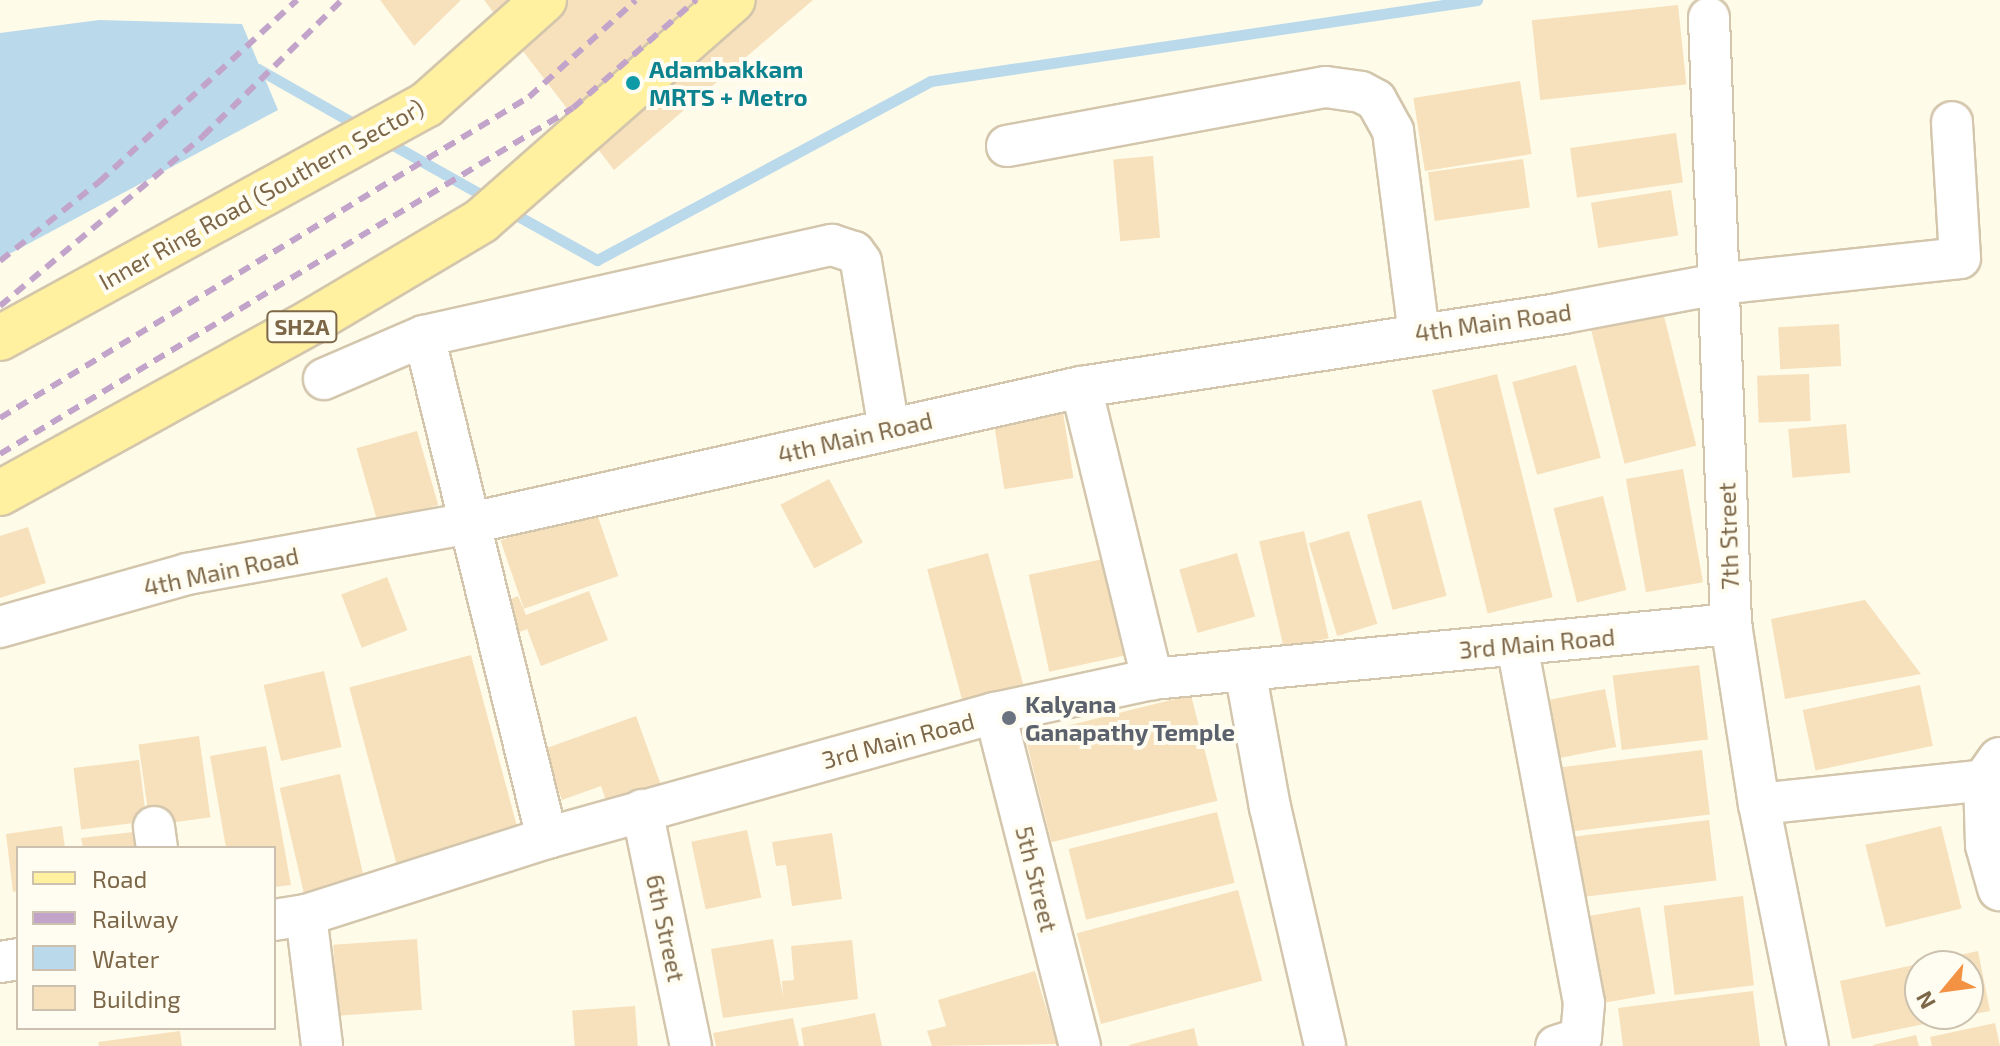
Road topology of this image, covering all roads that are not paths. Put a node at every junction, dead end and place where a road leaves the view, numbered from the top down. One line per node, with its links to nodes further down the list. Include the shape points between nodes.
1 (544, 0): 9 (main road, Inner Ring Road (Southern Sector), via 426,105)
2 (733, 0): 13 (main road, SH2A, via 481,221 311,322)
3 (1709, 18): 6 (street, 7th Street)
4 (1952, 122): 6 (street, 4th Main Road, via 1960,258)
5 (1007, 146): 7 (street, via 1326,87 1361,92 1376,100 1393,131)
6 (1718, 284): 7 (street, 4th Main Road); 15 (street, 7th Street)
7 (1419, 333): 11 (street, 4th Main Road)
8 (424, 336): 10 (street); 12 (street, via 832,245 854,252 861,262); 14 (street)
9 (0, 338)
10 (324, 379)
11 (1081, 387): 12 (street, 4th Main Road); 19 (street)
12 (889, 430): 14 (street, 4th Main Road)
13 (0, 493)
14 (471, 523): 16 (street, 4th Main Road, via 187,574); 24 (street)
15 (1731, 624): 17 (street, 3rd Main Road); 22 (street, 7th Street)
16 (0, 627)
17 (1517, 645): 18 (street, 3rd Main Road); 31 (street, via 1584,1003 1581,1038)
18 (1245, 670): 19 (street, 3rd Main Road); 30 (street, via 1270,807)
19 (1152, 679): 20 (street, 3rd Main Road)
20 (995, 713): 23 (street, 3rd Main Road); 29 (street, 5th Street)
21 (1993, 770): 22 (street); 25 (street, via 1988,845)
22 (1759, 804): 32 (street, 7th Street)
23 (642, 810): 24 (street, 3rd Main Road); 28 (street, 6th Street)
24 (547, 838): 26 (street, 3rd Main Road)
25 (2000, 888)
26 (290, 917): 27 (street)
27 (322, 1046)
28 (691, 1046)
29 (1080, 1046)
30 (1325, 1046)
31 (1556, 1046)
32 (1808, 1046)

